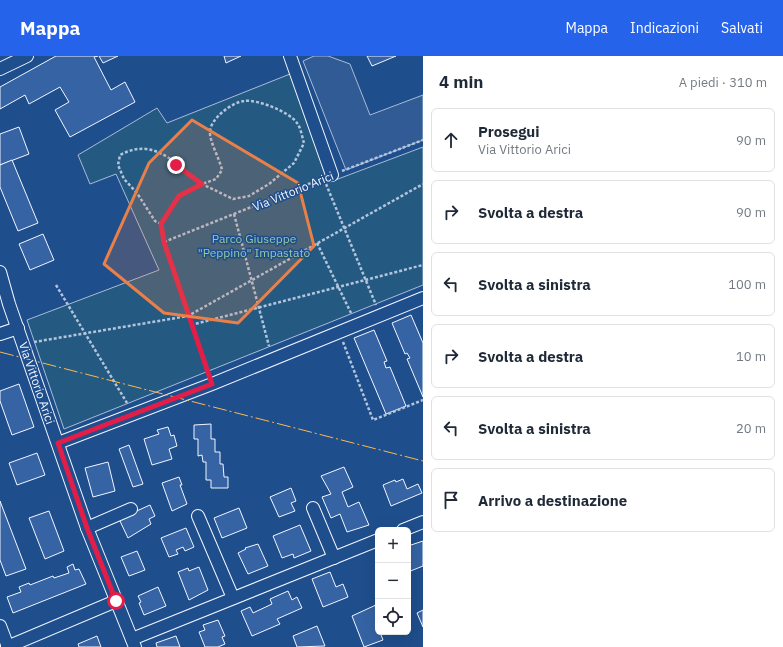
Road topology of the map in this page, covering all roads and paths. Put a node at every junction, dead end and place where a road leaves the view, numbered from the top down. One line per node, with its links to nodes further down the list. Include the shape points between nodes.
1 (27, 56): 3 (street)
2 (290, 56): 5 (street)
3 (0, 69)
4 (423, 140): 5 (path, Via Vittorio Arici)
5 (328, 177): 8 (path, Via Vittorio Arici); 10 (path)
6 (202, 184): 6 (path, via 233,200 249,196 269,184 294,163 304,143 297,122 263,103 243,101 223,112 212,122 209,133 222,170 216,179); 9 (path, via 179,196); 9 (path, via 169,156 158,152 144,148 131,149 120,155 118,165 124,179 137,193 155,221)
7 (423, 184): 10 (path)
8 (234, 214): 11 (path, Via Vittorio Arici); 15 (path)
9 (161, 224): 11 (path)
10 (344, 228): 12 (path); 16 (path)
11 (164, 242): 23 (path)
12 (317, 243): 15 (path); 18 (path)
13 (423, 265): 16 (path)
14 (0, 272): 25 (street, Via Vittorio Arici)
15 (252, 280): 20 (path); 23 (path)
16 (366, 280): 18 (path); 22 (path)
17 (56, 285): 28 (path)
18 (338, 287): 20 (path); 21 (path)
19 (423, 298): 22 (street)
20 (259, 307): 24 (path); 30 (path)
21 (351, 313)
22 (380, 315): 26 (street)
23 (188, 316): 24 (path); 28 (path)
24 (191, 325): 31 (path)
25 (18, 328): 27 (street, Via Vittorio Arici); 29 (street, Via Vittorio Arici)
26 (339, 332): 31 (street); 32 (path, via 373,420)
27 (0, 334)
28 (85, 334): 29 (path); 33 (path)
29 (22, 342): 34 (street, Via Vittorio Arici)
30 (269, 346)
31 (212, 384): 33 (street)
32 (423, 400)
33 (134, 414): 34 (street)
34 (58, 443): 40 (street, Via Vittorio Arici)
35 (312, 508): 42 (street)
36 (131, 509): 40 (street)
37 (198, 516): 43 (street)
38 (423, 522): 39 (street)
39 (410, 527)
40 (87, 528): 44 (street, Via Vittorio Arici)
41 (375, 541): 42 (street)
42 (334, 558): 43 (street)
43 (233, 598): 46 (street)
44 (116, 601): 46 (street, Via Vittorio Arici); 47 (street)
45 (0, 626): 47 (street)
46 (133, 643)
47 (8, 647)

